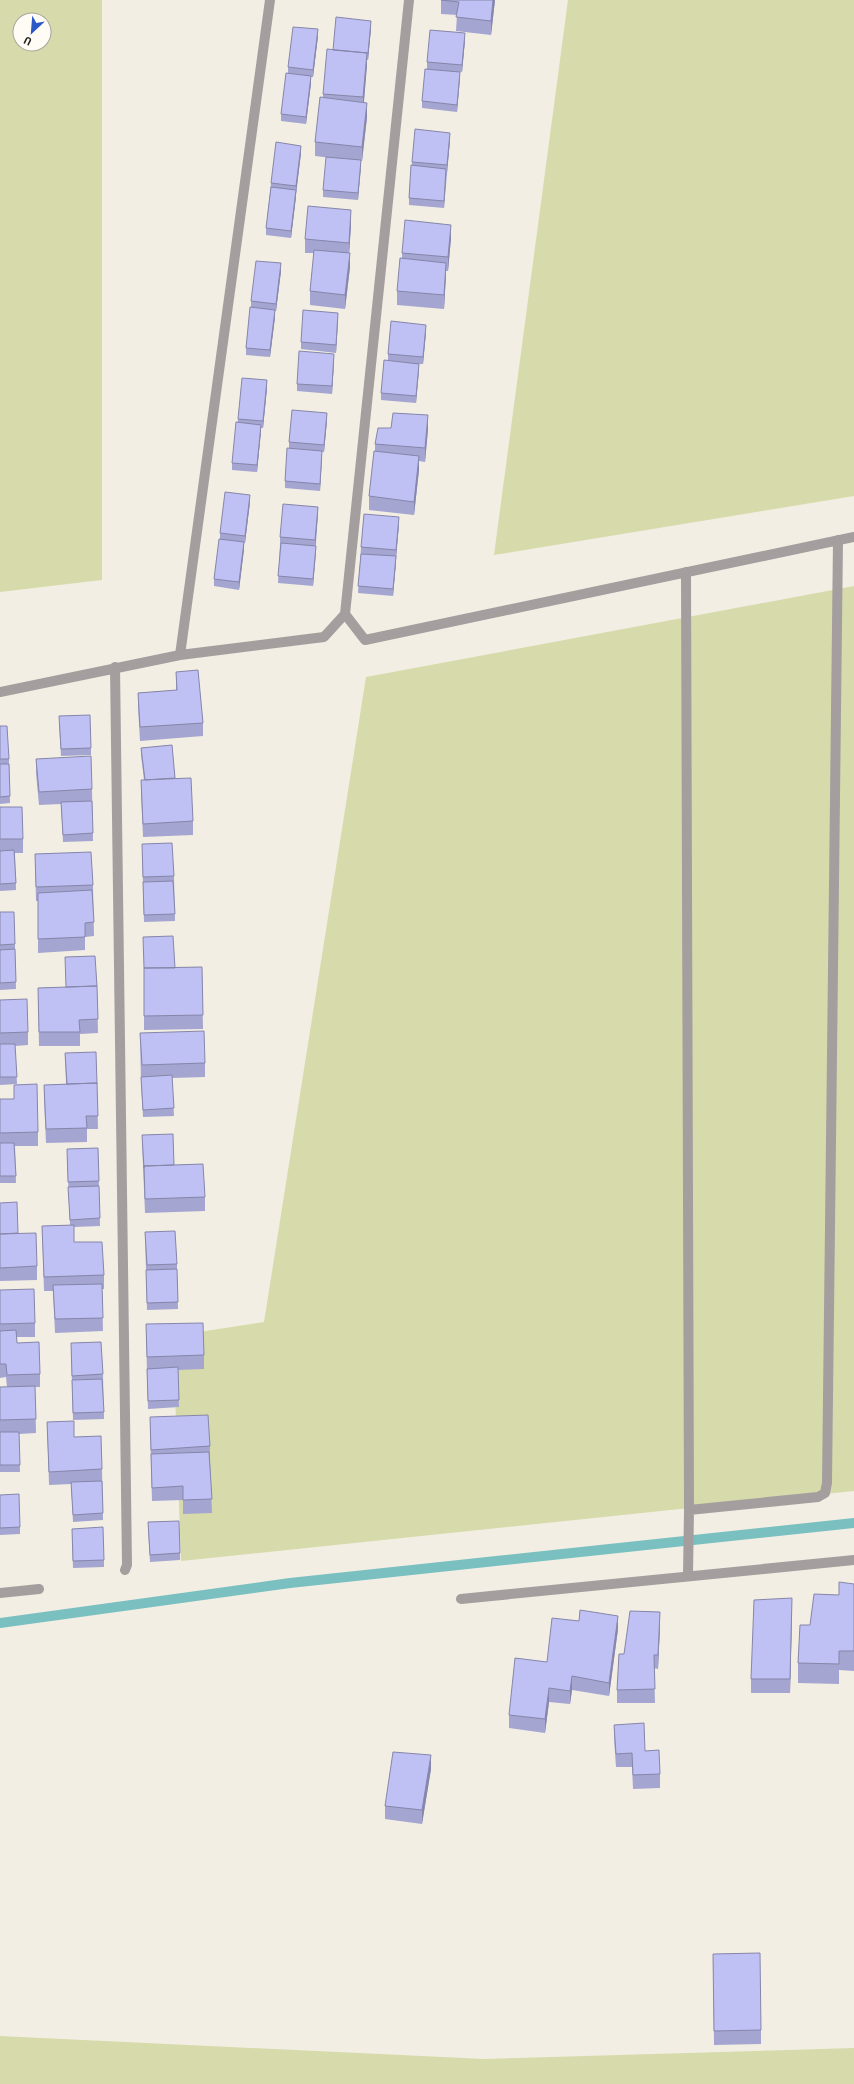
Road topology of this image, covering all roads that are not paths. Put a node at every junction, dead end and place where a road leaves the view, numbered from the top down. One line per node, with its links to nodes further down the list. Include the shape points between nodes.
1 (270, 0): 7 (street)
2 (409, 0): 6 (street)
3 (854, 537): 4 (street)
4 (838, 540): 5 (street); 10 (street, via 827,1483 825,1493 818,1497)
5 (686, 572): 6 (street, via 365,640); 10 (street)
6 (345, 614): 7 (street, via 324,637)
7 (180, 655): 8 (street)
8 (115, 667): 9 (street); 12 (street, via 127,1565)
9 (0, 692)
10 (689, 1510): 13 (street)
11 (854, 1560): 13 (street)
12 (125, 1570)
13 (688, 1576): 16 (street)
14 (39, 1589): 15 (street)
15 (0, 1593)
16 (461, 1599)

